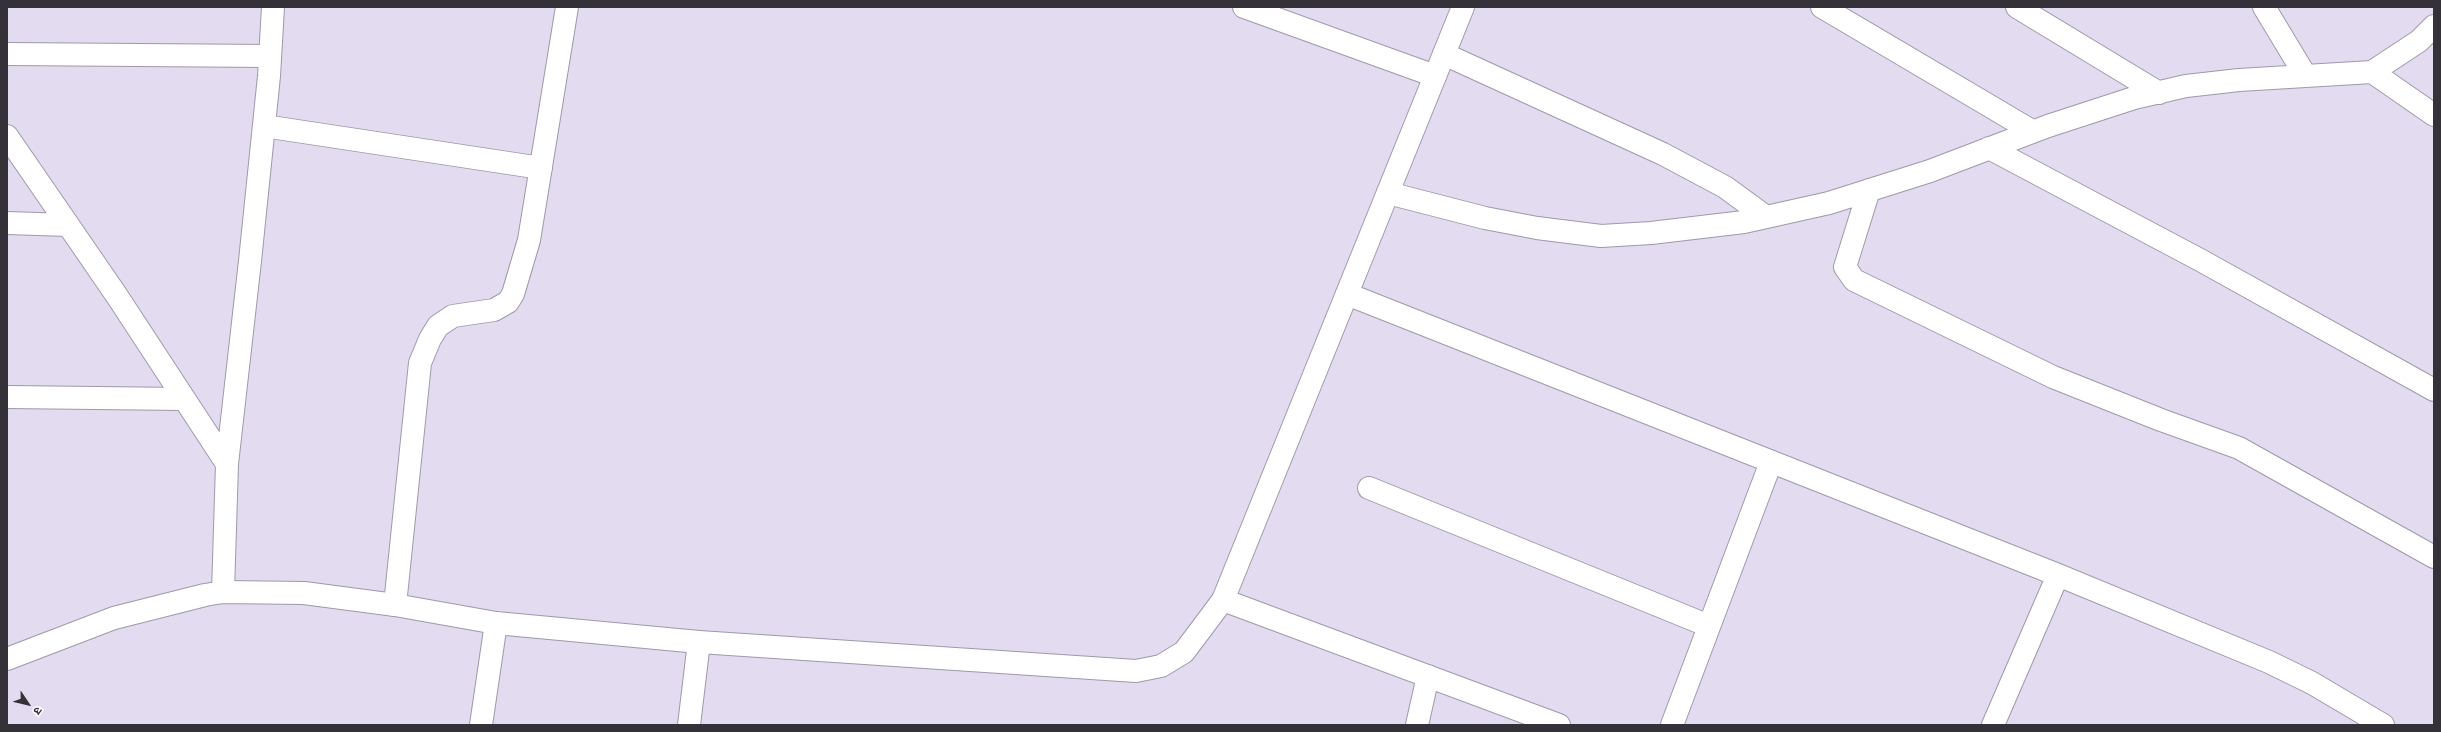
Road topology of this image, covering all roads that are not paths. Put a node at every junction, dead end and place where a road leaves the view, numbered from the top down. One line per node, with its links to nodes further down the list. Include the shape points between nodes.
1 (273, 7): 11 (street)
2 (567, 7): 21 (street)
3 (1244, 7): 14 (street)
4 (1463, 7): 10 (street)
5 (1822, 7): 18 (street)
6 (2017, 7): 15 (street)
7 (2264, 7): 13 (street)
8 (2434, 26): 12 (street, via 2419,41)
9 (7, 54): 11 (street)
10 (1444, 54): 14 (street); 24 (street, via 1663,154 1725,187)
11 (270, 56): 17 (street)
12 (2372, 72): 13 (street); 16 (street)
13 (2305, 75): 15 (street, via 2186,86)
14 (1435, 76): 23 (street)
15 (2159, 93): 18 (street)
16 (2434, 115)
17 (264, 126): 21 (street); 32 (street)
18 (2032, 131): 20 (street)
19 (7, 136): 26 (street)
20 (1989, 148): 22 (street, via 1930,171); 28 (street, via 2202,261)
21 (541, 168): 38 (street, via 529,240 513,294 508,302 494,310 453,316 438,326 420,363)
22 (1869, 190): 24 (street, via 1829,203); 34 (street, via 1845,267 1854,280 2053,377 2239,448)
23 (1388, 193): 24 (street, via 1485,218 1601,236 1651,233); 27 (street)
24 (1766, 217)
25 (7, 223): 26 (street)
26 (68, 225): 30 (street)
27 (1347, 294): 31 (street); 37 (street)
28 (2434, 390)
29 (7, 397): 30 (street)
30 (184, 399): 32 (street)
31 (1771, 462): 35 (street); 40 (street)
32 (227, 464): 36 (street)
33 (1369, 488): 40 (street)
34 (2434, 557)
35 (2058, 575): 44 (street, via 2269,662); 50 (street)
36 (223, 592): 38 (street, via 304,593); 42 (street, via 114,618)
37 (1223, 600): 41 (street, via 1184,652 1161,666 1136,671); 43 (street)
38 (394, 605): 39 (street)
39 (496, 623): 41 (street); 45 (street)
40 (1709, 626): 49 (street)
41 (699, 642): 46 (street)
42 (7, 659)
43 (1428, 676): 47 (street); 48 (street)
44 (2354, 717): 51 (street)
45 (481, 725)
46 (689, 725)
47 (1417, 725)
48 (1559, 725)
49 (1672, 725)
50 (1993, 725)
51 (2383, 725)

